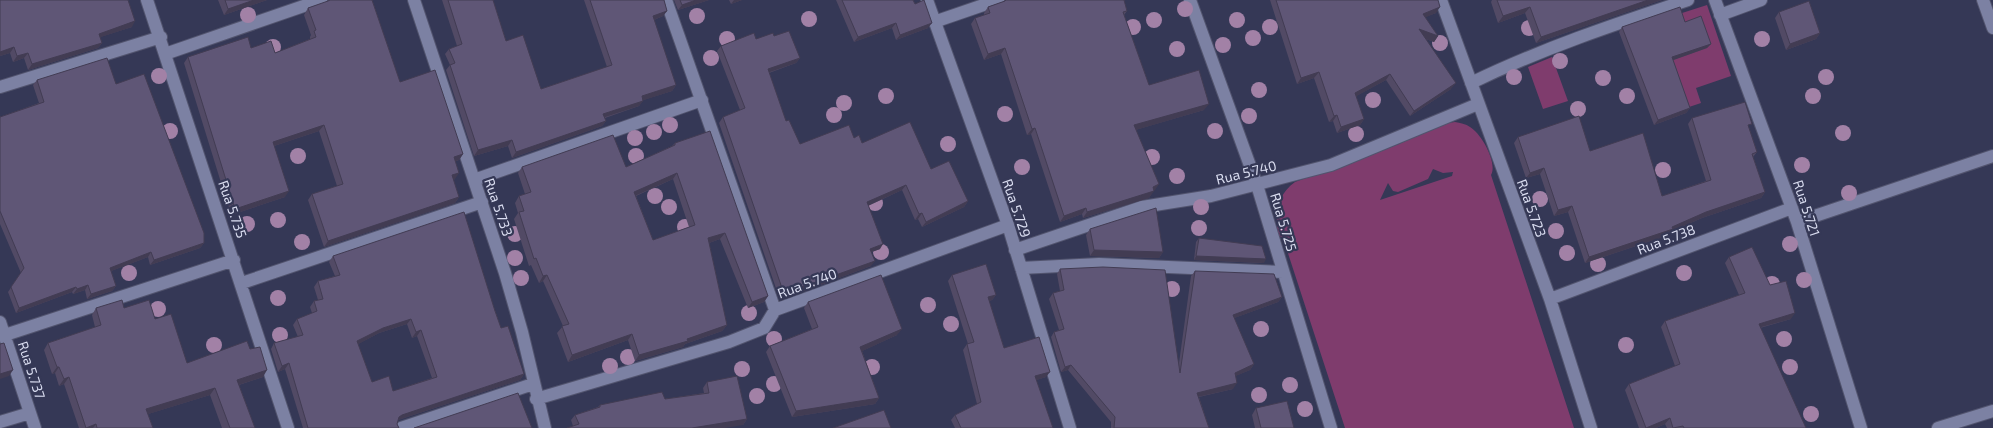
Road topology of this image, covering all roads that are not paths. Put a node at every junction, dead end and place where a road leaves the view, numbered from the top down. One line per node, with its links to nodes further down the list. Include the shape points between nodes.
1 (147, 0): 16 (street, Rua 5.735)
2 (321, 0): 17 (street)
3 (414, 0): 23 (street, Rua 5.733)
4 (666, 0): 20 (street)
5 (927, 0): 14 (street, Rua 5.729)
6 (998, 0): 14 (street)
7 (1190, 0): 24 (street, Rua 5.725)
8 (1441, 0): 18 (street, Rua 5.723)
9 (1688, 0): 18 (street, via 1615,24)
10 (1715, 0): 13 (street, Rua 5.721)
11 (1761, 0): 13 (street)
12 (1983, 0): 15 (street)
13 (1720, 16): 26 (street, Rua 5.721)
14 (934, 22): 28 (street, Rua 5.729)
15 (1993, 28)
16 (161, 38): 17 (street, Rua 5.735); 19 (street)
17 (165, 54): 30 (street, Rua 5.735)
18 (1471, 83): 21 (street, Rua 5.723)
19 (0, 87)
20 (702, 100): 23 (street); 35 (street)
21 (1478, 104): 24 (street, Rua 5.740, via 1331,165); 34 (street, Rua 5.723)
22 (1993, 156): 27 (street)
23 (474, 180): 25 (street, Rua 5.733)
24 (1257, 185): 29 (street, Rua 5.740, via 1142,207); 32 (street, Rua 5.725)
25 (482, 202): 33 (street); 38 (street, Rua 5.733, via 522,332)
26 (1792, 208): 27 (street, Rua 5.721); 34 (street, Rua 5.738)
27 (1797, 222): 50 (street, Rua 5.721)
28 (1008, 225): 29 (street, Rua 5.729); 35 (street, Rua 5.740)
29 (1015, 250): 31 (street, Rua 5.729)
30 (234, 260): 33 (street, Rua 5.735); 37 (street)
31 (1021, 268): 32 (street, via 1099,264); 47 (street, Rua 5.729)
32 (1283, 272): 48 (street, Rua 5.725)
33 (242, 283): 44 (street, Rua 5.735)
34 (1550, 299): 49 (street, Rua 5.723)
35 (775, 310): 39 (street, Rua 5.740, via 764,328 729,342)
36 (0, 322): 37 (street, Rua 5.737)
37 (4, 335): 41 (street, Rua 5.737)
38 (533, 384): 39 (street, Rua 5.733); 45 (street)
39 (536, 399): 46 (street, Rua 5.733)
40 (1993, 411): 51 (street)
41 (30, 413): 42 (street); 43 (street, Rua 5.737)
42 (0, 422)
43 (35, 428)
44 (288, 428)
45 (401, 428)
46 (545, 428)
47 (1070, 428)
48 (1331, 428)
49 (1590, 428)
50 (1861, 428)
51 (1938, 428)

